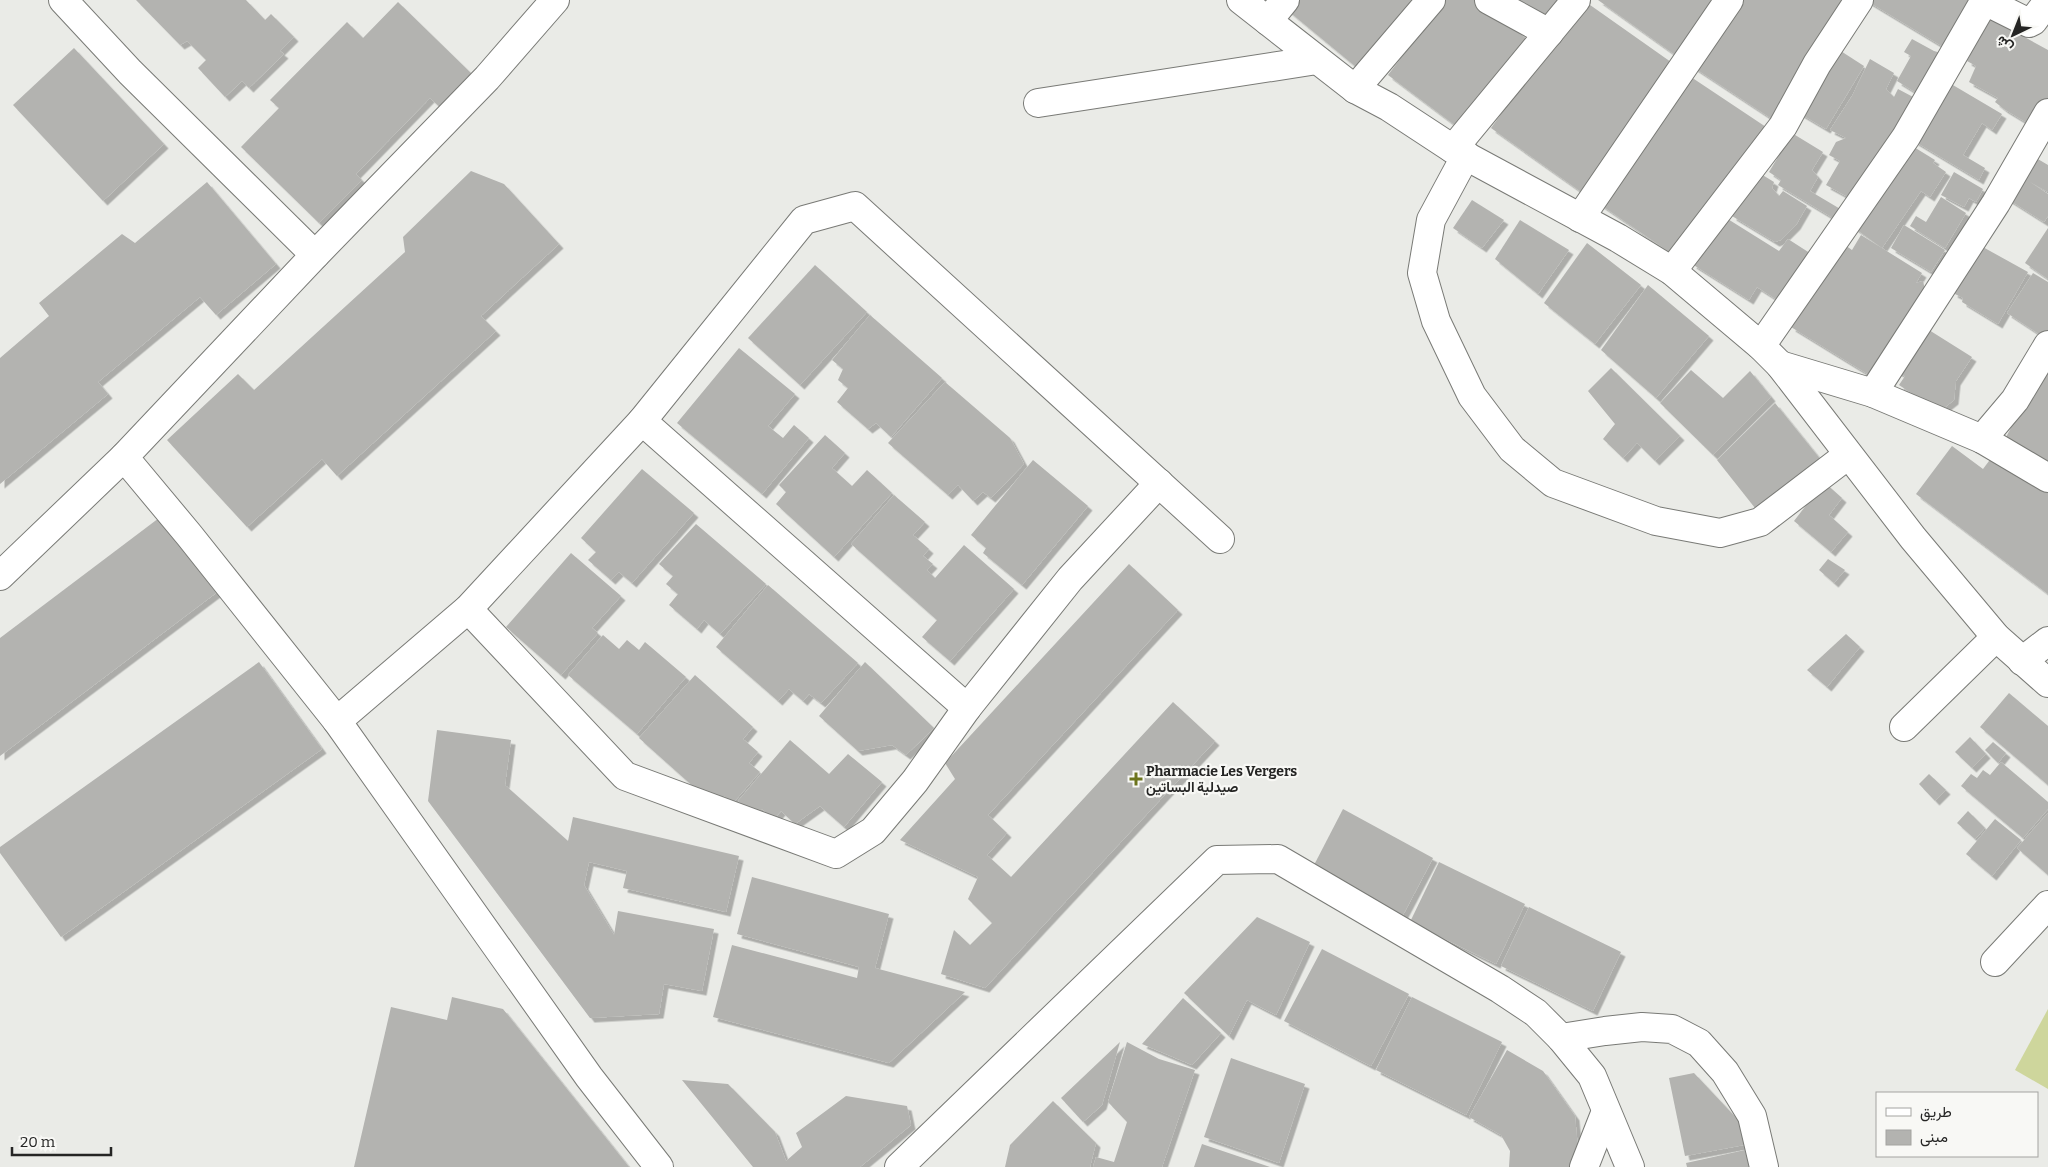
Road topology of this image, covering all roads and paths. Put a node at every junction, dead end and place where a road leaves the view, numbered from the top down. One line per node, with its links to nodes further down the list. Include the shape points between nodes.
1 (63, 0): 20 (street, via 130,72)
2 (554, 0): 20 (street, via 487,78)
3 (1240, 0): 12 (street)
4 (1285, 0): 12 (street)
5 (1431, 0): 15 (street)
6 (1489, 0): 13 (street)
7 (1576, 0): 13 (street)
8 (1728, 0): 19 (street)
9 (1859, 0): 21 (street, via 1817,64 1783,126)
10 (1985, 0): 11 (street, via 2029,23); 23 (street)
11 (2048, 2)
12 (1268, 21): 14 (street)
13 (1549, 33): 18 (street)
14 (1317, 60): 15 (street); 16 (street)
15 (1355, 89): 18 (street)
16 (1038, 103)
17 (2048, 113): 24 (street, via 1996,203)
18 (1459, 152): 19 (street); 27 (street, via 1431,220 1422,274 1436,322 1472,396 1512,449 1553,483 1656,521 1720,533 1760,522)
19 (1580, 218): 21 (street)
20 (315, 255): 28 (street)
21 (1672, 271): 23 (street)
22 (2048, 346): 26 (street, via 2015,400)
23 (1771, 356): 24 (street); 27 (street)
24 (1873, 393): 26 (street)
25 (642, 421): 30 (street, via 804,220 855,206); 33 (street); 38 (street)
26 (1982, 439): 29 (street)
27 (1848, 455): 34 (street)
28 (124, 457): 32 (street); 39 (street)
29 (2048, 478)
30 (1159, 483): 31 (street); 38 (street, via 1070,579)
31 (1220, 539)
32 (0, 576)
33 (468, 610): 38 (street, via 625,776 836,854 873,831 915,782); 39 (street)
34 (1996, 637): 36 (street); 40 (street)
35 (2048, 641): 36 (street)
36 (2022, 661): 37 (street)
37 (2048, 684)
38 (967, 708)
39 (337, 721): 45 (street, via 589,1077)
40 (1904, 726)
41 (2048, 905): 42 (street)
42 (1995, 962)
43 (1561, 1038): 44 (street, via 1592,1076); 46 (street, via 1536,1013 1500,989 1278,859 1217,860); 49 (street, via 1642,1027 1672,1028 1699,1044 1725,1072 1752,1116)
44 (1606, 1111): 47 (street); 48 (street)
45 (659, 1167)
46 (899, 1167)
47 (1584, 1167)
48 (1630, 1167)
49 (1764, 1167)

